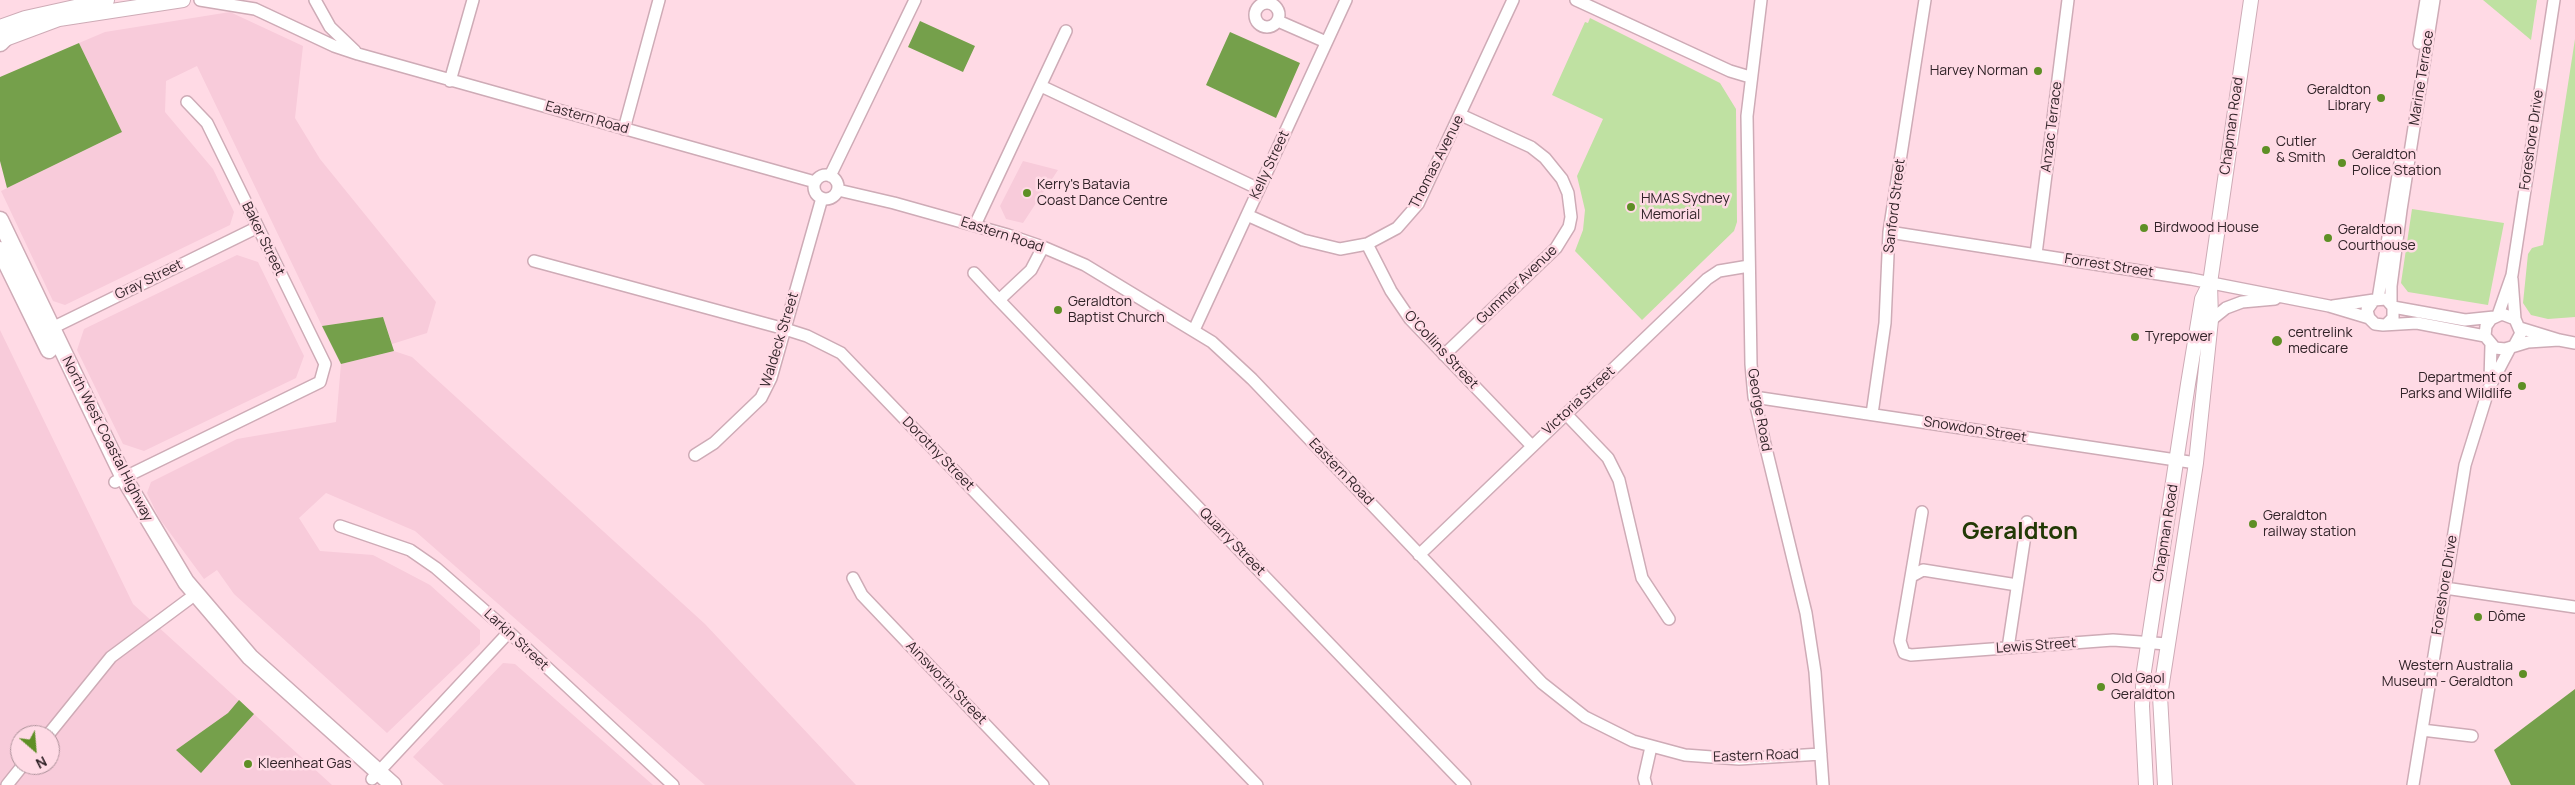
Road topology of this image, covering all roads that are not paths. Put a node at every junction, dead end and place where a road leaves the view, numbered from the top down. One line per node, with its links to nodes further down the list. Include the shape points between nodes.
1 (106, 0): 20 (main road, via 25,18)
2 (183, 0): 20 (main road, via 60,19)
3 (200, 0): 22 (street, Eastern Road, via 255,9)
4 (315, 0): 22 (street, Eastern Road, via 330,28)
5 (473, 0): 24 (street)
6 (660, 0): 28 (street)
7 (915, 0): 29 (street)
8 (1346, 0): 21 (street, Kelly Street)
9 (1513, 0): 27 (street, Thomas Avenue)
10 (1576, 0): 23 (street, via 1730,71)
11 (1762, 0): 23 (street, George Road)
12 (1925, 0): 38 (street, Sanford Street)
13 (2068, 0): 42 (street, Anzac Terrace)
14 (2251, 0): 47 (main road, Chapman Road)
15 (2426, 0): 49 (street, Marine Terrace)
16 (2434, 0): 51 (street, Marine Terrace, via 2401,210 2391,286)
17 (2553, 1): 46 (street, Foreshore Drive)
18 (1278, 21): 21 (street)
19 (1066, 30): 25 (street)
20 (1, 37)
21 (1326, 42): 31 (street, Kelly Street)
22 (358, 54): 24 (street, Eastern Road)
23 (1750, 77): 44 (street, George Road, via 1747,116)
24 (450, 81): 28 (street, Eastern Road)
25 (1041, 86): 31 (street); 36 (street)
26 (187, 102): 37 (street, Baker Street, via 207,123)
27 (1460, 115): 39 (street, Thomas Avenue, via 1418,204 1397,228); 65 (street, Gummer Avenue, via 1531,147 1545,158 1562,179 1568,193 1571,217 1569,227 1556,248)
28 (624, 129): 30 (street, Eastern Road)
29 (830, 176): 30 (street, via 823,176); 32 (street, via 838,183)
30 (815, 182): 33 (street, via 816,193)
31 (1259, 189): 34 (street, Kelly Street)
32 (838, 190): 33 (street, via 830,198); 36 (street, Eastern Road)
33 (822, 198): 58 (street, Waldeck Street)
34 (1247, 215): 39 (street, Thomas Avenue, via 1294,237 1323,246 1340,249); 59 (street, Kelly Street)
35 (0, 220): 60 (highway, North West Coastal Highway)
36 (974, 225): 40 (street, Eastern Road)
37 (258, 227): 60 (street, Gray Street); 74 (street, Baker Street, via 324,364 320,382)
38 (1889, 232): 42 (street, Forrest Street); 69 (street, Sanford Street, via 1885,323)
39 (1367, 244): 65 (street, O'Collins Street, via 1400,306)
40 (1043, 247): 50 (street, via 1031,270); 59 (street, Eastern Road, via 1085,266)
41 (0, 250): 60 (highway, North West Coastal Highway)
42 (2036, 254): 47 (street, Forrest Street)
43 (534, 261): 58 (street, Dorothy Street)
44 (1749, 266): 67 (street, George Road); 68 (street, Victoria Street, via 1719,271 1707,279)
45 (974, 273): 50 (street, Quarry Street)
46 (2512, 275): 53 (street, Foreshore Drive); 56 (street, Foreshore Drive)
47 (2210, 283): 48 (street, Forrest Street); 55 (main road, Chapman Road); 72 (main road, Chapman Road, via 2202,299)
48 (2287, 298): 52 (street, Forrest Street); 55 (street, via 2242,302 2226,308)
49 (2376, 299): 51 (street, via 2386,299); 52 (street, Forrest Street); 54 (street, via 2368,306)
50 (999, 300): 102 (street, Quarry Street)
51 (2392, 305): 53 (street, via 2465,320); 57 (street, via 2392,318)
52 (2329, 306): 54 (street, Forrest Street)
53 (2496, 316): 56 (street, via 2506,314); 61 (street, via 2486,326)
54 (2369, 318): 57 (street, via 2375,324)
55 (2211, 320): 73 (main road, Chapman Road)
56 (2518, 323): 62 (street); 64 (street, via 2520,338)
57 (2387, 324): 61 (street, via 2416,323)
58 (785, 329): 71 (street, Waldeck Street, via 771,378 761,398 714,443); 101 (street, Dorothy Street, via 807,336 841,354)
59 (1194, 330): 78 (street, Eastern Road, via 1246,374)
60 (46, 331): 74 (highway, North West Coastal Highway)
61 (2488, 340): 64 (street, via 2500,350); 66 (street, Foreshore Drive)
62 (2559, 340): 63 (street); 64 (street)
63 (2575, 343)
64 (2512, 347): 66 (street, Foreshore Drive)
65 (1444, 355): 70 (street, O'Collins Street)
66 (2489, 388): 82 (street, Foreshore Drive, via 2465,465)
67 (1754, 397): 69 (street, Snowdon Street); 94 (street, George Road, via 1806,613 1815,672)
68 (1566, 414): 70 (street, Victoria Street); 85 (street, via 1608,458 1619,480 1642,578)
69 (1872, 414): 72 (street, Snowdon Street)
70 (1531, 446): 78 (street, Victoria Street)
71 (695, 455)
72 (2178, 461): 73 (street, Snowdon Street); 87 (main road, Chapman Road)
73 (2196, 464): 88 (main road, Chapman Road)
74 (119, 480): 83 (highway, North West Coastal Highway, via 127,507 173,581); 96 (highway, North West Coastal Highway, via 186,582 250,657)
75 (1922, 512): 79 (street)
76 (2028, 522): 81 (street)
77 (340, 526): 86 (street, Larkin Street, via 410,550 436,568)
78 (1419, 555): 93 (street, Eastern Road, via 1556,697 1601,726)
79 (1912, 576): 81 (street, via 1923,570); 89 (street, Lewis Street, via 1900,641 1904,653)
80 (853, 578): 100 (street, Ainsworth Street, via 862,595)
81 (2016, 585): 89 (street)
82 (2444, 588): 84 (street); 91 (street, Foreshore Drive)
83 (189, 599): 90 (street, via 111,657); 96 (highway, North West Coastal Highway, via 254,672)
84 (2575, 607)
85 (1669, 619)
86 (509, 632): 96 (street); 99 (street, Larkin Street)
87 (2149, 642): 88 (street, Lewis Street); 89 (street, Lewis Street, via 2113,640); 105 (main road, Chapman Road, via 2142,706)
88 (2167, 644): 106 (main road, Chapman Road, via 2160,696)
89 (2008, 648)
90 (56, 725)
91 (2422, 730): 92 (street); 107 (street, Foreshore Drive)
92 (2472, 736)
93 (1651, 747): 94 (street, Eastern Road, via 1721,759); 103 (street, via 1644,778)
94 (1821, 754): 104 (street, George Road)
95 (15, 775): 97 (street)
96 (376, 779): 98 (highway, North West Coastal Highway)
97 (7, 785)
98 (393, 785)
99 (672, 785)
100 (1043, 785)
101 (1257, 785)
102 (1465, 785)
103 (1646, 785)
104 (1823, 785)
105 (2146, 785)
106 (2165, 785)
107 (2413, 785)

